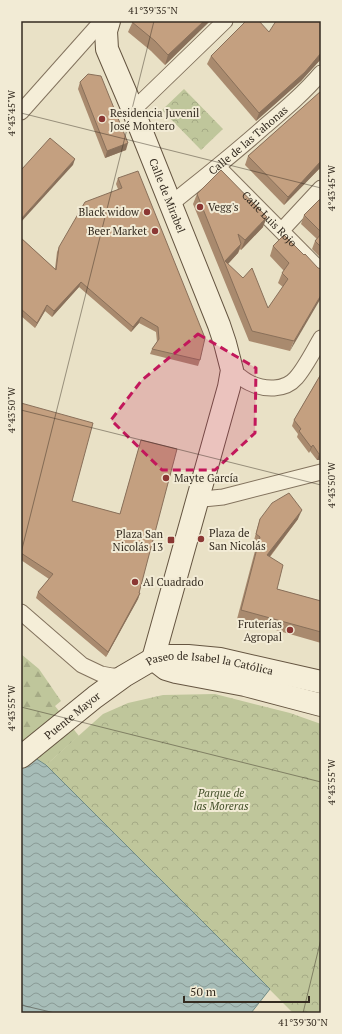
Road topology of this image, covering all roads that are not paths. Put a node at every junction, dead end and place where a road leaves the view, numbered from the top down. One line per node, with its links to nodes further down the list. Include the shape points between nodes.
1 (102, 21): 6 (street)
2 (108, 21): 5 (main road, Calle de Mirabel, via 107,49)
3 (225, 21): 5 (street)
4 (321, 73): 7 (street, Calle de las Tahonas, via 306,90)
5 (133, 110): 9 (main road, Calle de Mirabel)
6 (21, 112)
7 (218, 167): 9 (street, Calle de las Tahonas); 10 (street, Calle Luis Rojo)
8 (321, 188): 10 (street)
9 (171, 204): 13 (main road, Calle de Mirabel, via 219,325)
10 (282, 230): 11 (street, Calle Luis Rojo)
11 (321, 272)
12 (321, 338): 13 (street, via 296,378 288,385 277,388 257,386 248,383)
13 (232, 370): 15 (main road)
14 (321, 472): 15 (street)
15 (197, 502): 17 (main road)
16 (21, 612): 18 (street, via 82,665 102,674)
17 (153, 659): 18 (main road); 19 (main road, Paseo de Isabel la Católica, via 181,656 220,659); 20 (main road, Paseo de Isabel la Católica, via 166,669 176,672 245,685)
18 (124, 676): 21 (main road, Puente Mayor)
19 (321, 682)
20 (321, 705)
21 (21, 757)

